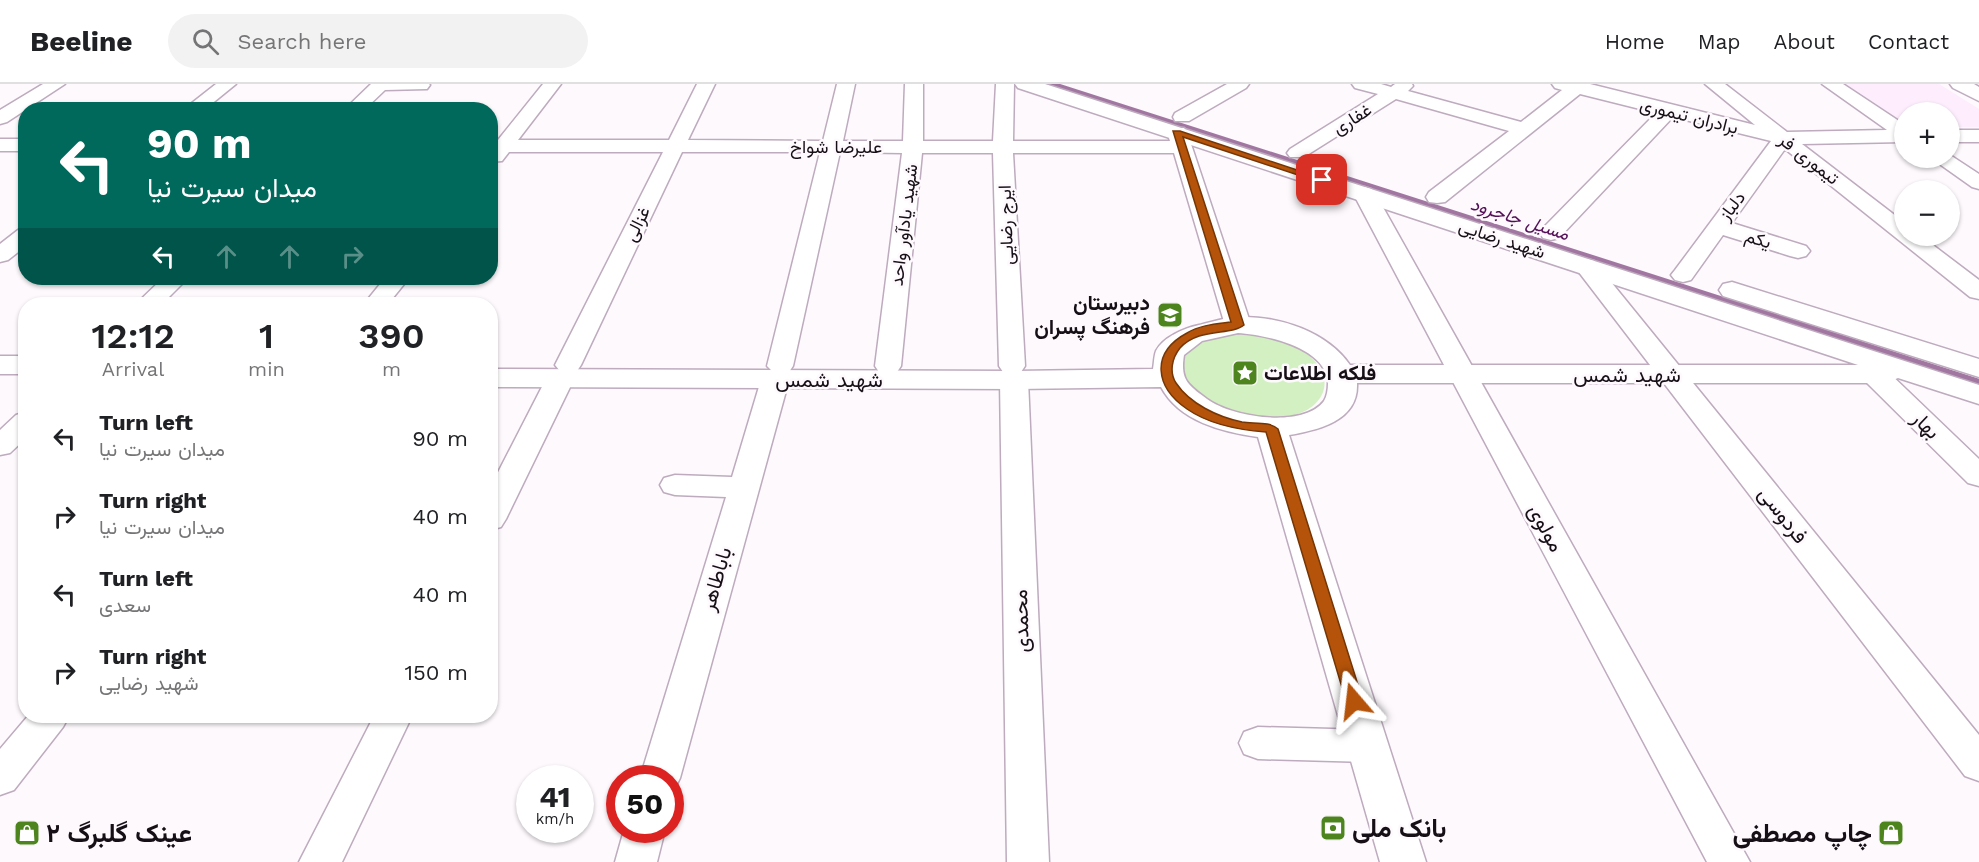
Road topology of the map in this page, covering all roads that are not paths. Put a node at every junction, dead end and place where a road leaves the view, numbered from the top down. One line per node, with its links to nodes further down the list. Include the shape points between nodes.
1 (56, 84): 20 (street)
2 (227, 84): 21 (street)
3 (552, 84): 35 (street)
4 (706, 84): 38 (street, غزالی)
5 (846, 84): 37 (street, باباطاهر)
6 (914, 84): 39 (street, شهید یادآور واحد)
7 (1005, 84): 40 (street, ایرج رضایی)
8 (1025, 84): 28 (main road, شهید رضایی)
9 (1078, 84): 28 (main road, شهید رضایی)
10 (1240, 84): 28 (street)
11 (1360, 84): 18 (street)
12 (1714, 84): 32 (street, تیموری فر)
13 (1831, 84): 26 (street)
14 (1960, 84): 19 (main road)
15 (380, 85): 16 (street); 22 (street)
16 (421, 85)
17 (1573, 85): 24 (street, برادران تیموری); 27 (street)
18 (1400, 88): 27 (street); 41 (street, غفاری)
19 (1979, 95)
20 (26, 102)
21 (203, 102)
22 (362, 102)
23 (18, 107): 25 (street)
24 (1668, 111): 32 (street, برادران تیموری); 48 (street)
25 (0, 118)
26 (1894, 127)
27 (1525, 129): 45 (street)
28 (1180, 132): 40 (street, علیرضا شواخ); 41 (main road, شهید رضایی); 44 (main road, شهید رضایی); 60 (street)
29 (1894, 135): 32 (street)
30 (1960, 136): 31 (street)
31 (1979, 136)
32 (1783, 138): 46 (street, دلباز); 47 (street, تیموری فر)
33 (0, 145): 34 (street)
34 (18, 145)
35 (498, 145)
36 (498, 146): 38 (street, علیرضا شواخ)
37 (830, 146): 38 (street, علیرضا شواخ); 39 (street, علیرضا شواخ); 67 (street, باباطاهر)
38 (675, 147): 66 (street, غزالی)
39 (913, 147): 40 (street, علیرضا شواخ); 64 (street, شهید یادآور واحد)
40 (1003, 147): 68 (street, ایرج رضایی)
41 (1297, 153): 45 (main road, شهید رضایی)
42 (1956, 168): 43 (street)
43 (1979, 183)
44 (1364, 194): 53 (main road, شهید رضایی); 72 (street, مولوی)
45 (1437, 197): 48 (main road, شهید رضایی)
46 (1717, 226): 51 (street, یکم); 54 (street, دلباز)
47 (1894, 226)
48 (1551, 233): 54 (main road, شهید رضایی)
49 (18, 241): 52 (street)
50 (1920, 246): 57 (street, تیموری فر)
51 (1798, 251)
52 (0, 255)
53 (1586, 266): 70 (main road, شهید رضایی); 74 (street, فردوسی)
54 (1683, 275): 65 (main road, شهید رضایی)
55 (168, 285): 58 (street)
56 (392, 285): 59 (street)
57 (1979, 292)
58 (156, 297)
59 (382, 297)
60 (1238, 325): 69 (main road, via 1192,334 1176,345 1167,359); 71 (main road, via 1264,327 1305,341 1331,358)
61 (0, 365): 62 (main road)
62 (18, 365)
63 (498, 366): 66 (main road, شهید شمس)
64 (888, 366): 67 (main road, شهید شمس); 68 (main road, شهید شمس)
65 (1979, 368)
66 (564, 372): 67 (main road, شهید شمس); 77 (main road, شهید شمس); 85 (street, غزالی)
67 (778, 373): 68 (main road, شهید شمس); 84 (street, باباطاهر)
68 (1013, 373): 69 (main road, شهید شمس); 96 (street, محمدی)
69 (1167, 373): 80 (main road, via 1175,391 1191,406 1214,418)
70 (1912, 373): 73 (main road, شهید شمس); 78 (main road, شهید رضایی)
71 (1341, 374): 72 (main road, شهید شمس); 80 (main road, via 1343,390 1337,405 1322,417 1299,426)
72 (1462, 374): 74 (main road, شهید شمس); 98 (street, مولوی)
73 (1874, 374): 74 (main road, شهید شمس); 82 (street, بهار)
74 (1672, 375): 90 (street, فردوسی)
75 (0, 377): 76 (main road)
76 (18, 377)
77 (498, 377)
78 (1979, 395)
79 (18, 429): 81 (street)
80 (1271, 429): 89 (main road)
81 (0, 446)
82 (1979, 476)
83 (675, 485): 84 (street)
84 (742, 487): 91 (street, باباطاهر)
85 (498, 503)
86 (44, 723): 92 (street)
87 (390, 723): 94 (street)
88 (1258, 743): 89 (street)
89 (1368, 746): 97 (main road)
90 (1979, 764)
91 (664, 765)
92 (0, 778)
93 (641, 843): 95 (street)
94 (320, 862)
95 (636, 862)
96 (1028, 862)
97 (1403, 862)
98 (1729, 862)

